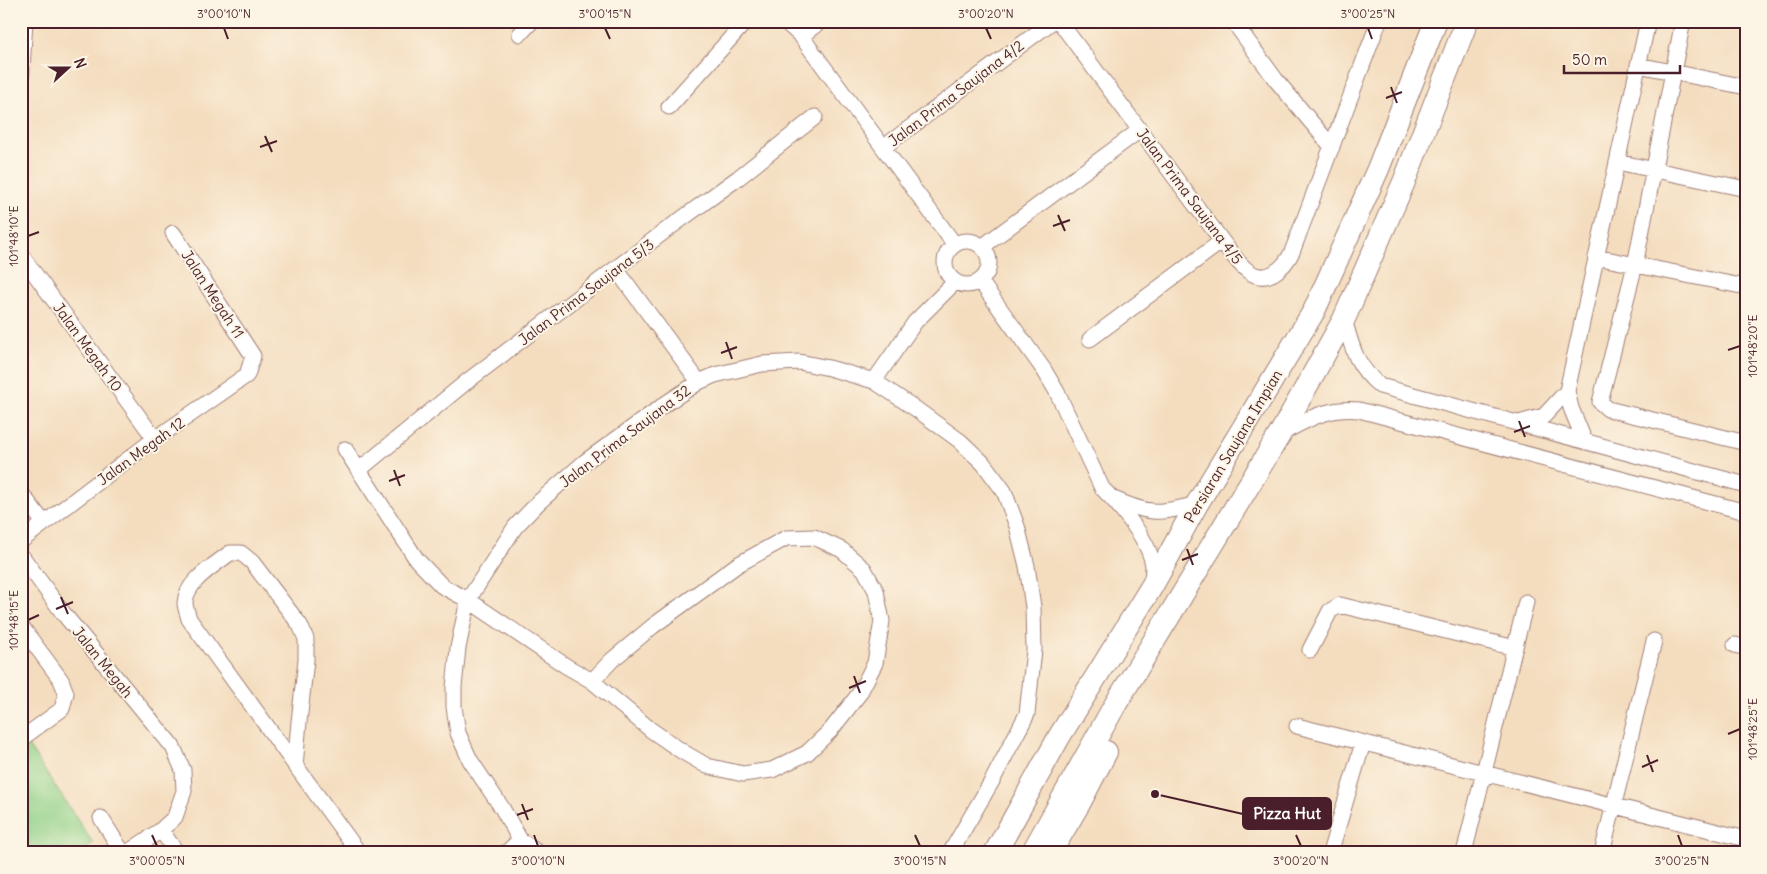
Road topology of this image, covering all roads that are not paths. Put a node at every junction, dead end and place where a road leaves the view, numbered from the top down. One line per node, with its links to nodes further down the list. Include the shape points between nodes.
1 (25, 21): 18 (street)
2 (532, 21): 14 (street)
3 (746, 21): 20 (street)
4 (784, 21): 15 (street)
5 (821, 21): 15 (street)
6 (1053, 21): 23 (street, Jalan Prima Saujana 4/2)
7 (1059, 21): 22 (street, Jalan Prima Saujana 4/5)
8 (1233, 21): 24 (street, via 1276,80)
9 (1379, 21): 24 (street, Jalan Prima Saujana 4/5)
10 (1436, 21): 55 (highway, Persiaran Saujana Impian, via 1378,169 1314,311)
11 (1468, 21): 39 (highway, via 1404,182)
12 (1648, 21): 16 (street)
13 (1683, 21): 17 (street)
14 (520, 34)
15 (801, 36): 23 (street)
16 (1638, 65): 17 (street); 25 (street)
17 (1673, 72): 19 (street); 26 (street)
18 (21, 84)
19 (1746, 87)
20 (669, 107)
21 (815, 117): 35 (street, Jalan Prima Saujana 5/3)
22 (1140, 130): 29 (street, Jalan Prima Saujana 4/5); 31 (street)
23 (884, 147): 30 (street)
24 (1332, 147): 29 (street, Jalan Prima Saujana 4/5, via 1292,252 1280,270 1264,276 1254,274 1246,270)
25 (1617, 162): 26 (street); 33 (street)
26 (1654, 170): 27 (street); 34 (street)
27 (1746, 189)
28 (172, 233): 41 (street, Jalan Megah 11)
29 (1222, 241): 40 (street)
30 (955, 245): 31 (street, via 968,241); 36 (street, via 950,248 945,262)
31 (982, 247): 37 (street, via 989,263 988,271)
32 (21, 255): 47 (street, Jalan Megah 10)
33 (1596, 256): 34 (street); 44 (street)
34 (1635, 264): 38 (street); 49 (street, via 1600,402 1608,409)
35 (616, 269): 42 (street); 51 (street, Jalan Prima Saujana 5/3, via 465,383)
36 (954, 282): 37 (street, via 964,286); 43 (street, via 915,322)
37 (980, 282): 54 (street, via 1053,385 1102,488)
38 (1746, 287)
39 (1344, 319): 45 (street, via 1359,362 1367,375 1380,386); 46 (highway)
40 (1090, 339)
41 (253, 356): 47 (street, Jalan Megah 12, via 247,376)
42 (699, 382): 43 (street, Jalan Prima Saujana 32, via 762,364 799,362); 61 (street, Jalan Prima Saujana 32, via 586,461 539,502 515,527)
43 (874, 382): 86 (street, Jalan Prima Saujana 32, via 960,440 983,463 1004,491 1018,526 1027,566 1033,607 1034,650 1027,714)
44 (1567, 391): 45 (street, via 1544,416); 48 (street)
45 (1518, 424): 48 (street)
46 (1280, 434): 56 (street, via 1327,412 1359,410); 68 (highway)
47 (155, 439): 57 (street, Jalan Megah 12)
48 (1585, 442): 52 (street)
49 (1746, 443)
50 (345, 449): 51 (street)
51 (359, 470): 61 (street, via 417,560 442,586)
52 (1746, 485)
53 (21, 493): 57 (street)
54 (1112, 499): 55 (street, via 1147,512 1163,512); 60 (street, via 1148,551)
55 (1197, 504): 60 (highway, Persiaran Saujana Impian)
56 (1746, 512)
57 (44, 523): 58 (street, Jalan Megah 12)
58 (21, 541)
59 (21, 555): 76 (street, Jalan Megah, via 63,613 173,747 183,770 184,792 175,816)
60 (1152, 586): 87 (highway, Persiaran Saujana Impian, via 1059,737)
61 (468, 600): 67 (street); 77 (street, via 454,688 458,733 470,760)
62 (1526, 602): 65 (street)
63 (21, 626): 70 (street, via 61,680 66,693 62,708)
64 (1654, 641): 74 (street)
65 (1515, 648): 66 (street, via 1340,605 1330,611); 73 (street)
66 (1310, 650)
67 (592, 681): 67 (street, via 651,730 707,766 743,774 772,770 807,754 859,694 877,655 882,621 876,591 864,569 842,550 814,537 786,538 737,565 653,626)
68 (1115, 705): 88 (highway); 89 (highway, via 1111,741)
69 (1297, 726): 71 (street)
70 (21, 739)
71 (1363, 743): 73 (street); 90 (street)
72 (295, 766): 72 (street, via 189,619 185,603 190,589 198,578 230,552 241,553 252,562 300,625 306,640); 83 (street)
73 (1484, 773): 74 (street); 91 (street)
74 (1613, 806): 78 (street); 92 (street)
75 (101, 818): 80 (street)
76 (162, 830): 81 (street); 82 (street)
77 (520, 840): 84 (street); 85 (street)
78 (1746, 840)
79 (1746, 844): 93 (street)
80 (124, 853)
81 (128, 853)
82 (177, 853)
83 (359, 853)
84 (506, 853)
85 (538, 853)
86 (950, 853)
87 (995, 853)
88 (1032, 853)
89 (1050, 853)
90 (1330, 853)
91 (1464, 853)
92 (1602, 853)
93 (1744, 853)

